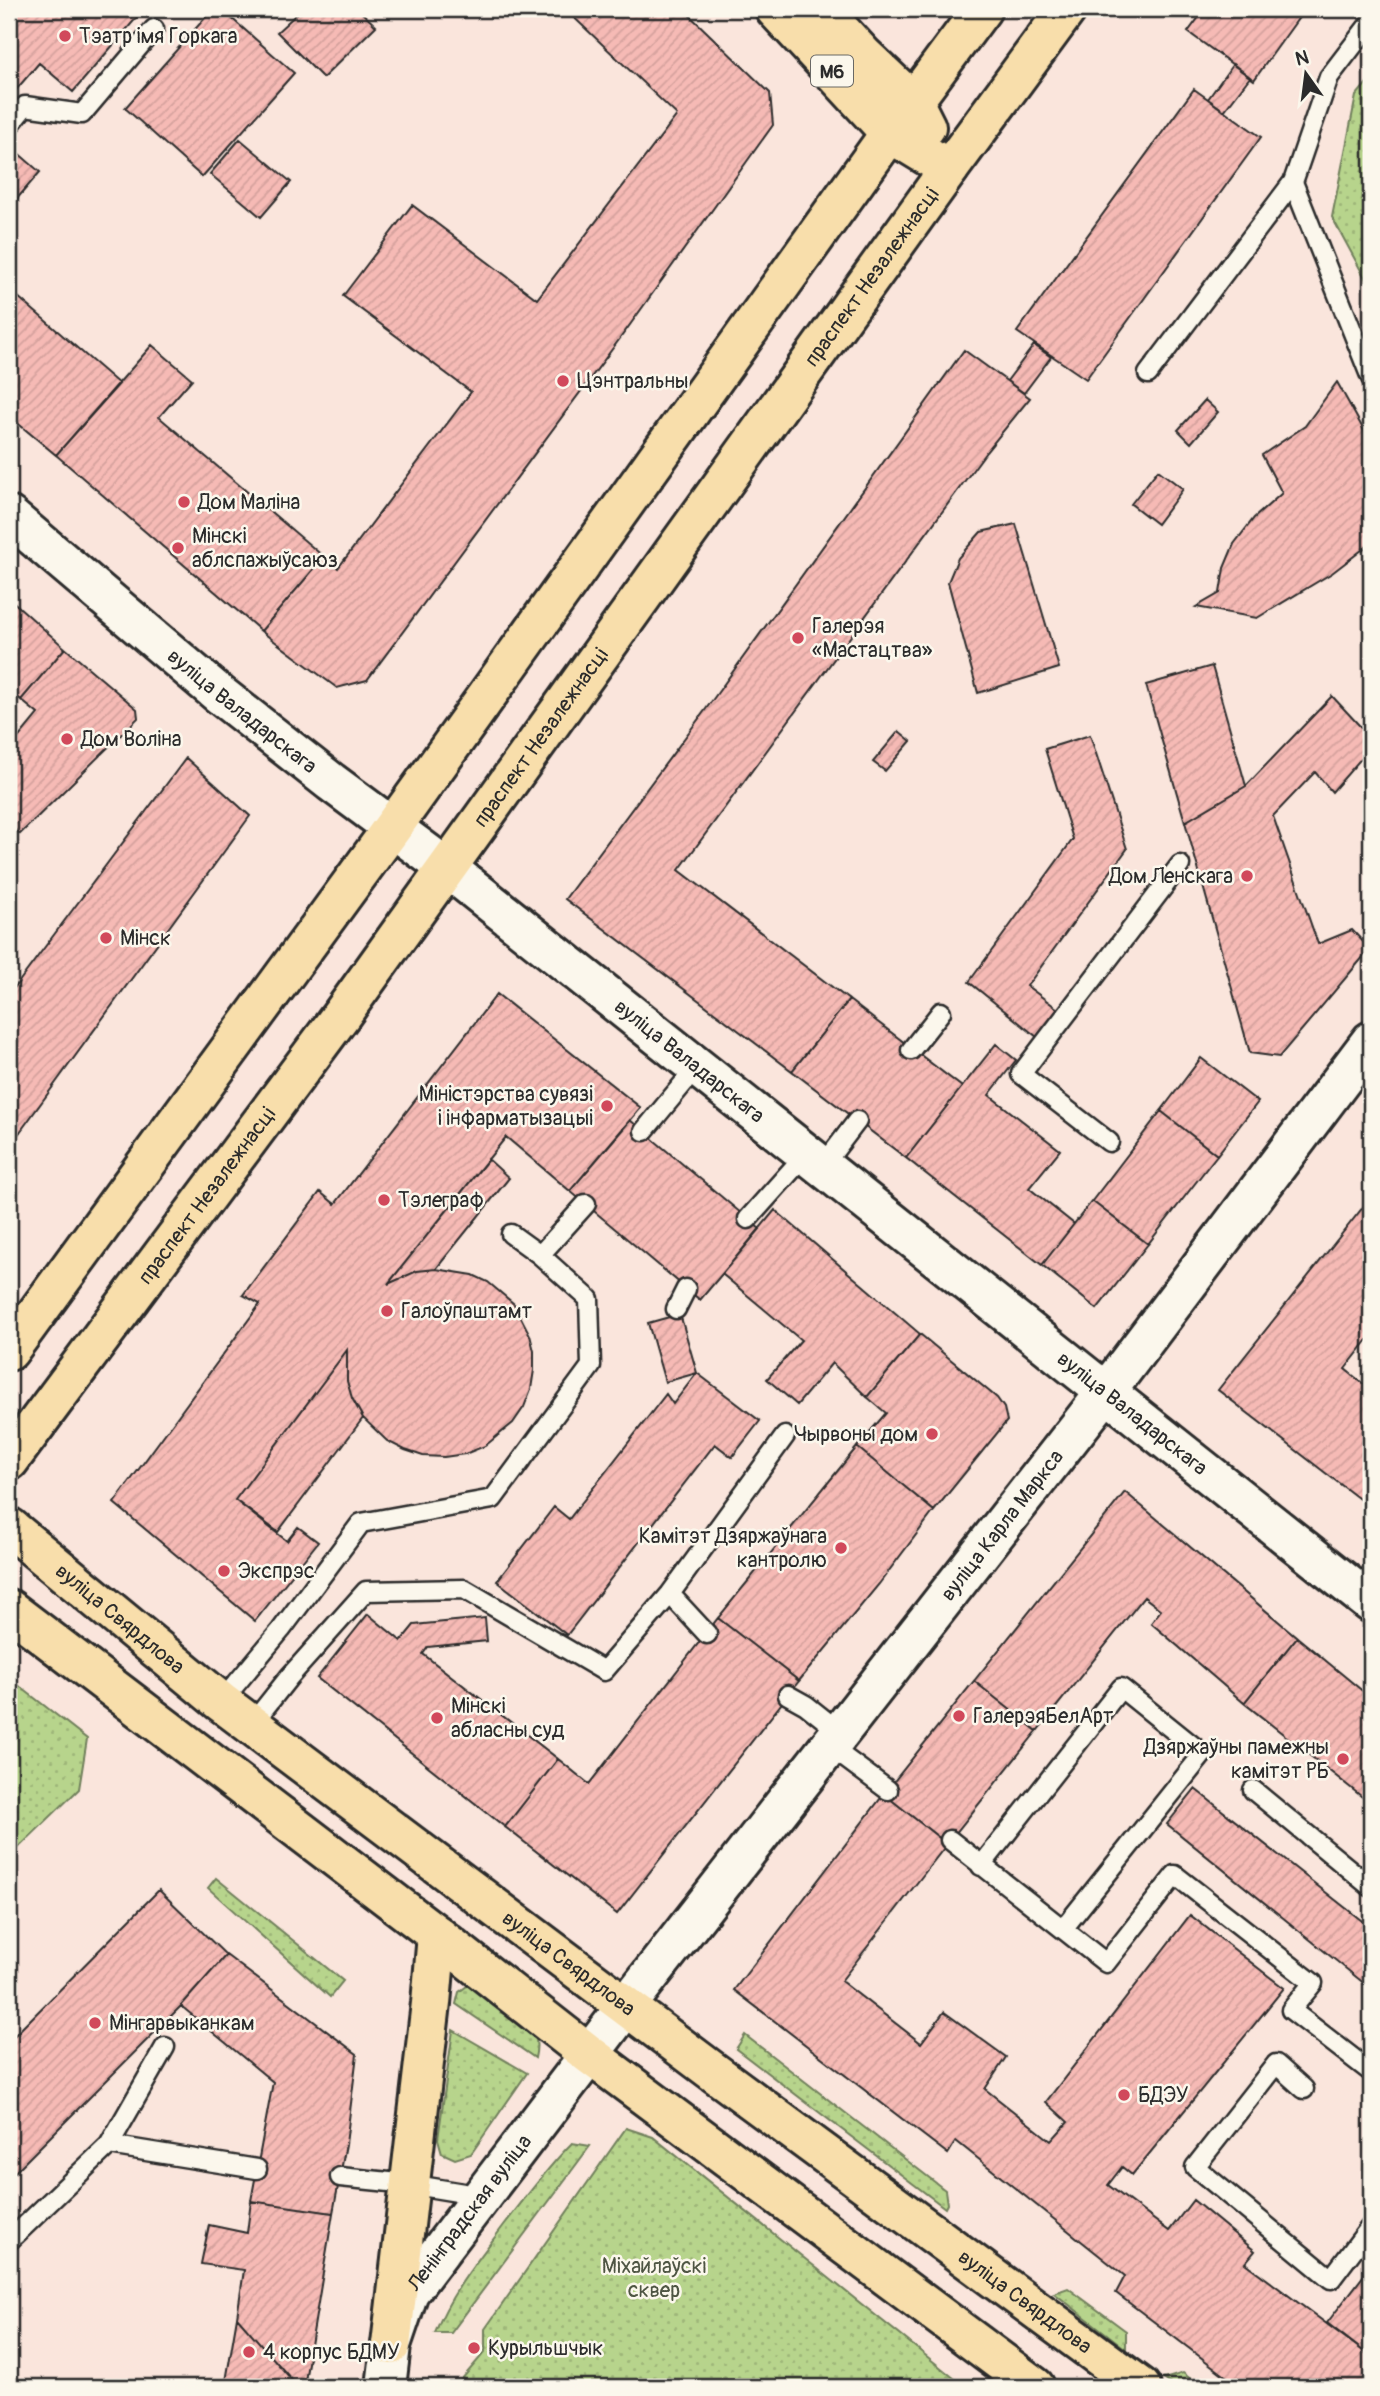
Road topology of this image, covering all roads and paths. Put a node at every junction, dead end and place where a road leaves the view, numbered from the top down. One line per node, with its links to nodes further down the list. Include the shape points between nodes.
1 (775, 9): 9 (main road, М6)
2 (821, 9): 7 (main road, М6)
3 (982, 9): 7 (main road)
4 (1067, 9): 10 (main road, праспект Незалежнасці)
5 (1371, 22): 11 (lane, via 1329,76)
6 (154, 29): 8 (lane, via 82,114 25,106)
7 (914, 103): 9 (main road); 10 (main road, М6)
8 (9, 126)
9 (890, 133): 10 (main road, М6); 15 (main road)
10 (948, 169): 17 (main road, праспект Незалежнасці)
11 (1293, 182): 12 (lane); 13 (lane)
12 (1147, 374)
13 (1371, 378)
14 (9, 516): 15 (main road, вуліца Валадарскага, via 219,694)
15 (392, 828): 17 (main road, вуліца Валадарскага); 32 (main road)
16 (1180, 865): 24 (lane, via 1021,1074)
17 (447, 869): 21 (main road, вуліца Валадарскага); 35 (main road, праспект Незалежнасці)
18 (942, 1012): 20 (lane)
19 (1371, 1041): 33 (main road, вуліца Карла Маркса)
20 (911, 1050)
21 (697, 1067): 23 (lane); 25 (main road, вуліца Валадарскага)
22 (857, 1121): 25 (lane)
23 (644, 1131)
24 (1110, 1142)
25 (814, 1160): 27 (lane); 33 (main road, вуліца Валадарскага)
26 (586, 1205): 29 (lane)
27 (748, 1219)
28 (511, 1234): 29 (lane)
29 (540, 1255): 42 (lane, via 589,1299 591,1366 493,1499 361,1523)
30 (687, 1289): 31 (lane)
31 (676, 1309)
32 (9, 1351)
33 (1106, 1392): 38 (main road, вуліца Валадарскага); 44 (main road, вуліца Карла Маркса)
34 (785, 1436): 37 (lane)
35 (9, 1461)
36 (9, 1527): 42 (main road, вуліца Свярдлова)
37 (670, 1594): 40 (lane); 43 (lane, via 604,1671 464,1590 366,1591)
38 (1371, 1603)
39 (9, 1609): 51 (main road)
40 (706, 1634)
41 (788, 1695): 44 (lane, via 806,1705)
42 (221, 1702): 43 (main road, вуліца Свярдлова)
43 (252, 1724): 52 (main road, вуліца Свярдлова)
44 (835, 1739): 45 (lane); 52 (main road, вуліца Карла Маркса)
45 (888, 1790)
46 (1253, 1790): 49 (lane)
47 (950, 1840): 48 (lane)
48 (981, 1866): 50 (lane); 50 (lane, via 1121,1688 1203,1754)
49 (1371, 1887)
50 (1063, 1929): 55 (lane, via 1105,1964 1175,1875 1313,1983 1291,2010)
51 (436, 1935): 54 (main road); 60 (main road)
52 (627, 2005): 54 (main road, Ленінградская вуліца); 67 (main road, вуліца Свярдлова)
53 (165, 2047): 57 (lane)
54 (590, 2055): 61 (main road, Ленінградская вуліца); 66 (main road)
55 (1371, 2072)
56 (1304, 2089): 62 (lane, via 1276,2064 1195,2167 1331,2279)
57 (109, 2145): 58 (lane); 63 (lane)
58 (257, 2169)
59 (340, 2177): 60 (lane)
60 (409, 2184): 61 (lane); 64 (main road)
61 (484, 2196): 64 (main road, Ленінградская вуліца, via 410,2292)
62 (1371, 2226)
63 (9, 2241)
64 (391, 2345): 65 (main road, Ленінградская вуліца)
65 (386, 2387)
66 (1035, 2387)
67 (1141, 2387)

